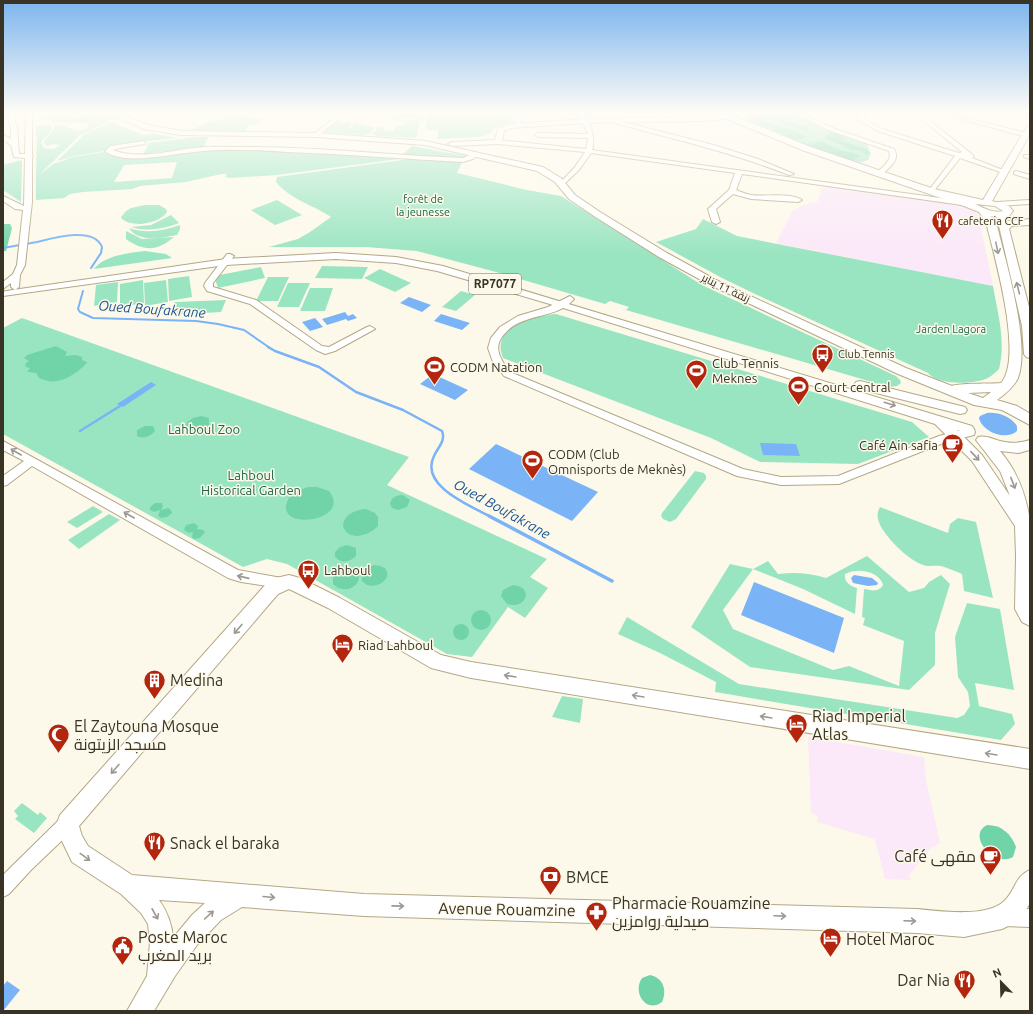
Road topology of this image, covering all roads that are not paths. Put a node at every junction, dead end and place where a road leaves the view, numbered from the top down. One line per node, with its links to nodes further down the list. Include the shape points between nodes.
1 (30, 160): 28 (street)
2 (498, 160): 19 (main road, زنقة 11 يناير, via 540,169)
3 (582, 160): 19 (street)
4 (656, 160): 12 (street)
5 (755, 160): 17 (street)
6 (840, 160): 14 (main road)
7 (892, 160): 14 (street)
8 (955, 160): 20 (street)
9 (1012, 160): 13 (main road)
10 (1025, 160): 16 (main road)
11 (978, 161): 13 (street)
12 (739, 172): 17 (street); 21 (street)
13 (1005, 172): 27 (main road)
14 (879, 174): 18 (main road)
15 (1030, 177): 16 (street)
16 (1012, 179): 27 (main road)
17 (805, 180): 22 (street)
18 (901, 181): 20 (main road); 22 (street)
19 (562, 184): 39 (main road, زنقة 11 يناير, via 576,200 682,266)
20 (931, 191): 26 (main road); 27 (main road)
21 (732, 192): 24 (street, via 751,197); 31 (street, via 712,209)
22 (892, 192): 26 (street)
23 (3, 198): 28 (street)
24 (798, 200)
25 (1030, 202): 27 (street)
26 (967, 204): 27 (main road)
27 (989, 204): 29 (main road); 29 (main road, via 1004,207); 41 (main road, one-way to 41, via 1013,324 1016,353 1015,367)
28 (27, 209): 35 (street, via 21,265)
29 (1004, 214): 30 (main road); 32 (main road); 33 (main road)
30 (1030, 217)
31 (716, 222)
32 (1030, 222): 33 (main road, via 1010,223)
33 (1004, 228): 38 (main road, one-way to 33, via 1028,326)
34 (228, 259): 35 (main road, RP7077); 36 (main road, RP7077, via 315,256 396,260 439,268); 37 (street, via 209,283 210,289 253,302 319,348 332,349)
35 (8, 288)
36 (567, 302): 42 (main road, RP7077); 46 (main road, RP7077, one-way to 46, via 937,419); 46 (street, via 555,309 522,317 501,330 495,340 493,351 495,359 507,374 741,473 781,481 839,480)
37 (370, 329)
38 (1030, 354)
39 (902, 371): 40 (main road); 42 (main road, via 912,382 911,389 902,392); 44 (main road)
40 (936, 384): 41 (main road, via 974,389); 43 (main road)
41 (1004, 387): 43 (main road)
42 (879, 390): 44 (main road, RP7077)
43 (983, 402): 44 (main road); 45 (main road, via 1004,406)
44 (960, 410): 46 (main road, via 959,416)
45 (1027, 416)
46 (964, 432): 47 (main road); 52 (main road, one-way to 52, via 977,458)
47 (983, 440): 48 (main road, via 1006,447 1018,448); 52 (main road, one-way to 52, via 1012,478)
48 (1030, 444)
49 (3, 445): 50 (street, one-way to 49)
50 (32, 461): 51 (street); 53 (street, one-way to 50, via 233,574)
51 (3, 482)
52 (1023, 527): 54 (main road)
53 (282, 583): 55 (main road, one-way to 53, via 470,670 437,662 309,590 289,582); 56 (main road, one-way to 56, via 272,589)
54 (1028, 612)
55 (1030, 759)
56 (68, 823): 58 (main road, Avenue Rouamzine, one-way to 58, via 72,839 80,854); 59 (street)
57 (1030, 881): 61 (main road, Avenue Rouamzine, via 1015,907)
58 (129, 886): 60 (main road, Avenue Rouamzine); 63 (main road, one-way to 63, via 158,917 161,928)
59 (3, 888)
60 (242, 895): 61 (main road, Avenue Rouamzine, one-way to 61, via 364,906 743,915 964,925); 63 (main road, one-way to 60, via 204,919 225,902)
61 (1002, 917): 62 (street)
62 (1030, 918)
63 (159, 978): 64 (main road)
64 (140, 1011)

